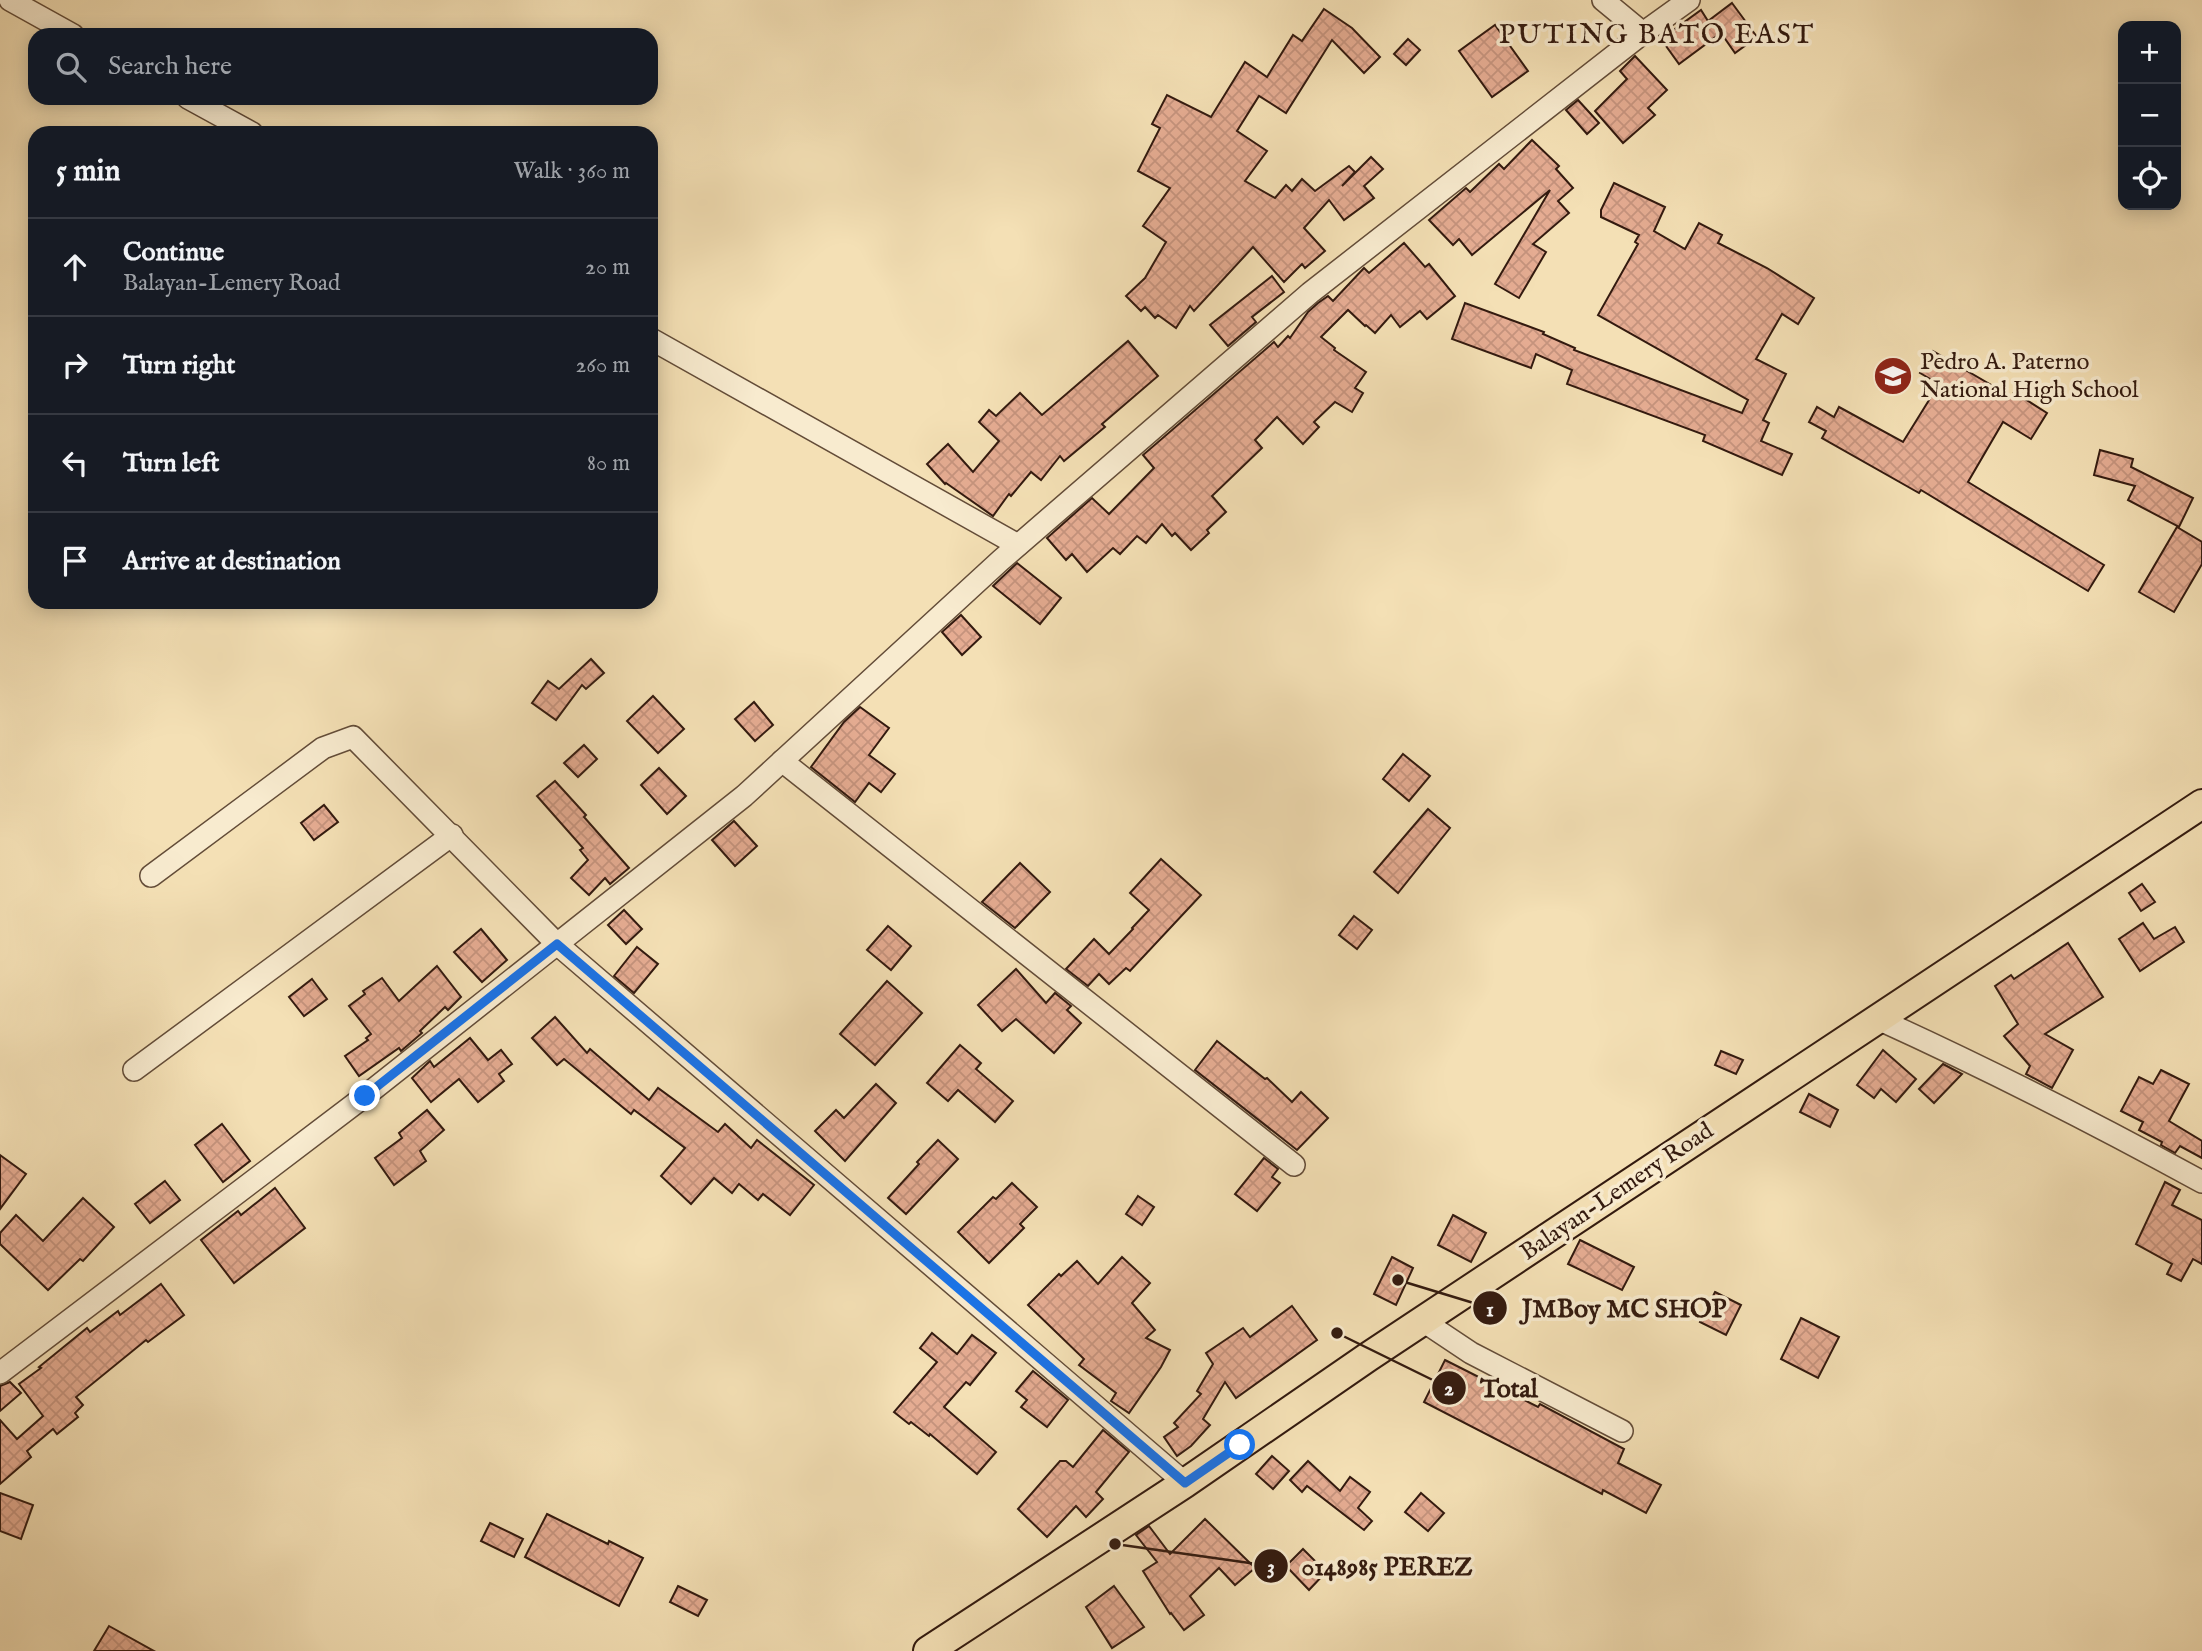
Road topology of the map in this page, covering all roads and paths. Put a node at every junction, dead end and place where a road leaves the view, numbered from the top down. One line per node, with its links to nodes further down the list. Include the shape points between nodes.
1 (10, 0): 4 (street)
2 (1603, 0): 5 (street)
3 (1689, 0): 5 (street)
4 (61, 28)
5 (1643, 33): 9 (street, via 1310,293)
6 (201, 105): 7 (street)
7 (239, 126)
8 (658, 343): 9 (street)
9 (1018, 545): 10 (street)
10 (782, 761): 14 (street); 17 (street)
11 (2202, 804): 15 (main road, Balayan-Lemery Road)
12 (452, 835): 13 (street, via 353,737 323,748); 14 (street); 16 (street)
13 (151, 876)
14 (557, 944): 20 (street); 22 (street)
15 (1878, 1019): 18 (street, via 2083,1118); 19 (main road, Balayan-Lemery Road)
16 (134, 1070)
17 (1294, 1165)
18 (2202, 1182)
19 (1423, 1321): 21 (street, via 1471,1353); 22 (main road, Balayan-Lemery Road)
20 (0, 1373)
21 (1622, 1431)
22 (1185, 1483): 23 (main road, Balayan-Lemery Road)
23 (928, 1651)

